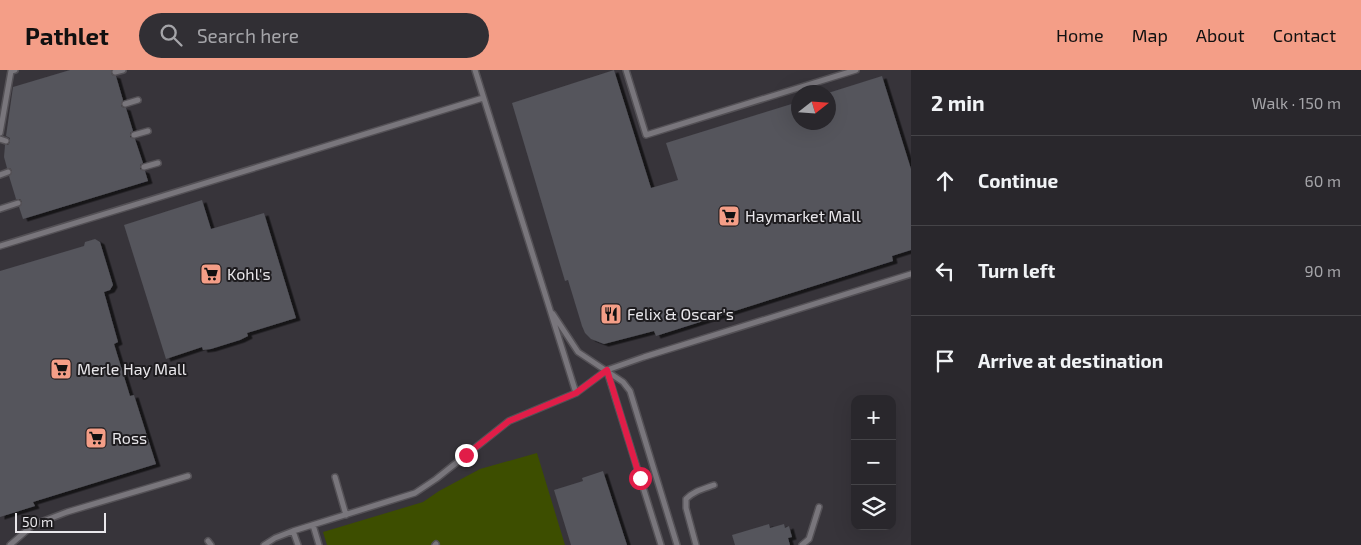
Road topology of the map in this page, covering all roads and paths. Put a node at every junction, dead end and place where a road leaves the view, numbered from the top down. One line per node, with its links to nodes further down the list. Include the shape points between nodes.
1 (15, 70): 11 (lane, via 11,71 8,104)
2 (123, 70): 6 (lane)
3 (475, 70): 7 (lane)
4 (626, 70): 5 (lane, via 646,135)
5 (856, 70)
6 (115, 72)
7 (484, 98): 19 (lane); 21 (lane)
8 (138, 100): 9 (lane)
9 (125, 104)
10 (148, 131): 12 (lane)
11 (0, 134)
12 (134, 135)
13 (158, 163): 14 (lane)
14 (144, 167)
15 (8, 172): 16 (lane)
16 (0, 175)
17 (18, 203): 18 (lane)
18 (0, 209)
19 (0, 246)
20 (911, 274): 22 (lane)
21 (549, 306): 22 (lane, via 578,352); 23 (lane)
22 (607, 370): 23 (lane); 35 (lane); 36 (lane, via 630,391)
23 (576, 393): 28 (lane, via 509,421 415,493)
24 (188, 476): 31 (lane, via 58,515 33,525)
25 (335, 477): 28 (lane)
26 (714, 486): 37 (lane, via 698,490 686,499)
27 (818, 507): 38 (lane, via 808,540)
28 (346, 515): 29 (lane)
29 (313, 525): 30 (lane); 34 (lane)
30 (293, 531): 32 (lane); 33 (lane)
31 (11, 545)
32 (264, 545)
33 (298, 545)
34 (320, 545)
35 (661, 545)
36 (677, 545)
37 (696, 545)
38 (802, 545)

